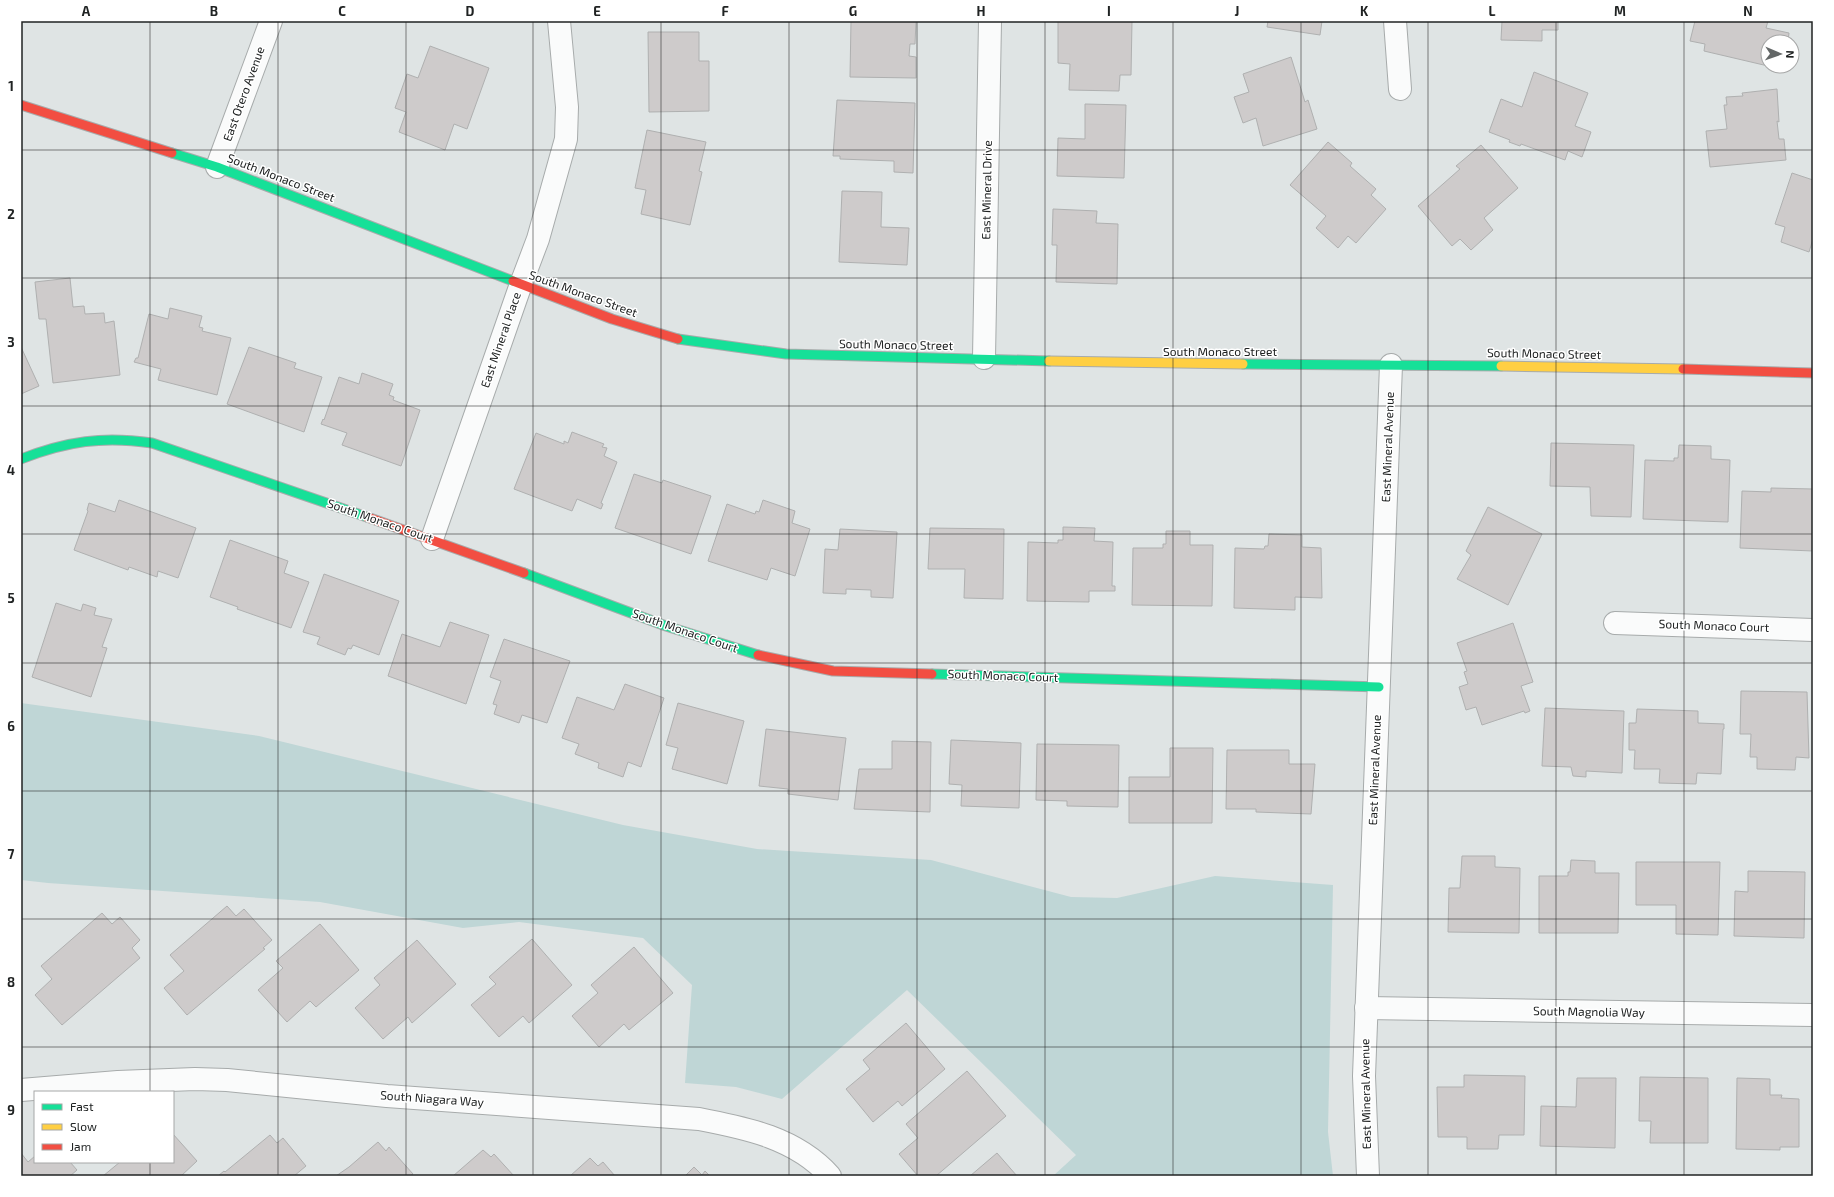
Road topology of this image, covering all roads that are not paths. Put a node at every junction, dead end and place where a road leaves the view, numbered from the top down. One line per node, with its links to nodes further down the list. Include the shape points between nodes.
1 (271, 21): 7 (street, East Otero Avenue)
2 (559, 21): 8 (street, East Mineral Place, via 567,107 566,139 544,221)
3 (990, 21): 9 (street, East Mineral Drive)
4 (1395, 21): 5 (street)
5 (1400, 89)
6 (21, 105): 7 (street, South Monaco Street)
7 (217, 167): 8 (street, South Monaco Street)
8 (521, 284): 9 (street, South Monaco Street, via 612,319 690,342 786,354); 13 (street, East Mineral Place)
9 (984, 358): 10 (street, South Monaco Street, via 1174,364)
10 (1391, 365): 11 (street, South Monaco Street, via 1614,367); 16 (street, East Mineral Avenue)
11 (1813, 373)
12 (21, 459): 13 (street, South Monaco Court, via 54,446 92,438 152,443)
13 (432, 539): 16 (street, South Monaco Court, via 717,644 794,665 833,671)
14 (1615, 623): 15 (street, South Monaco Court)
15 (1813, 630)
16 (1379, 687): 17 (street, East Mineral Avenue)
17 (1366, 1008): 18 (street, South Magnolia Way); 21 (street, East Mineral Avenue, via 1364,1076)
18 (1813, 1015)
19 (21, 1090): 20 (street, South Niagara Way, via 118,1082 227,1080 387,1096 699,1120 743,1128 775,1139 804,1153)
20 (830, 1176)
21 (1368, 1176)

